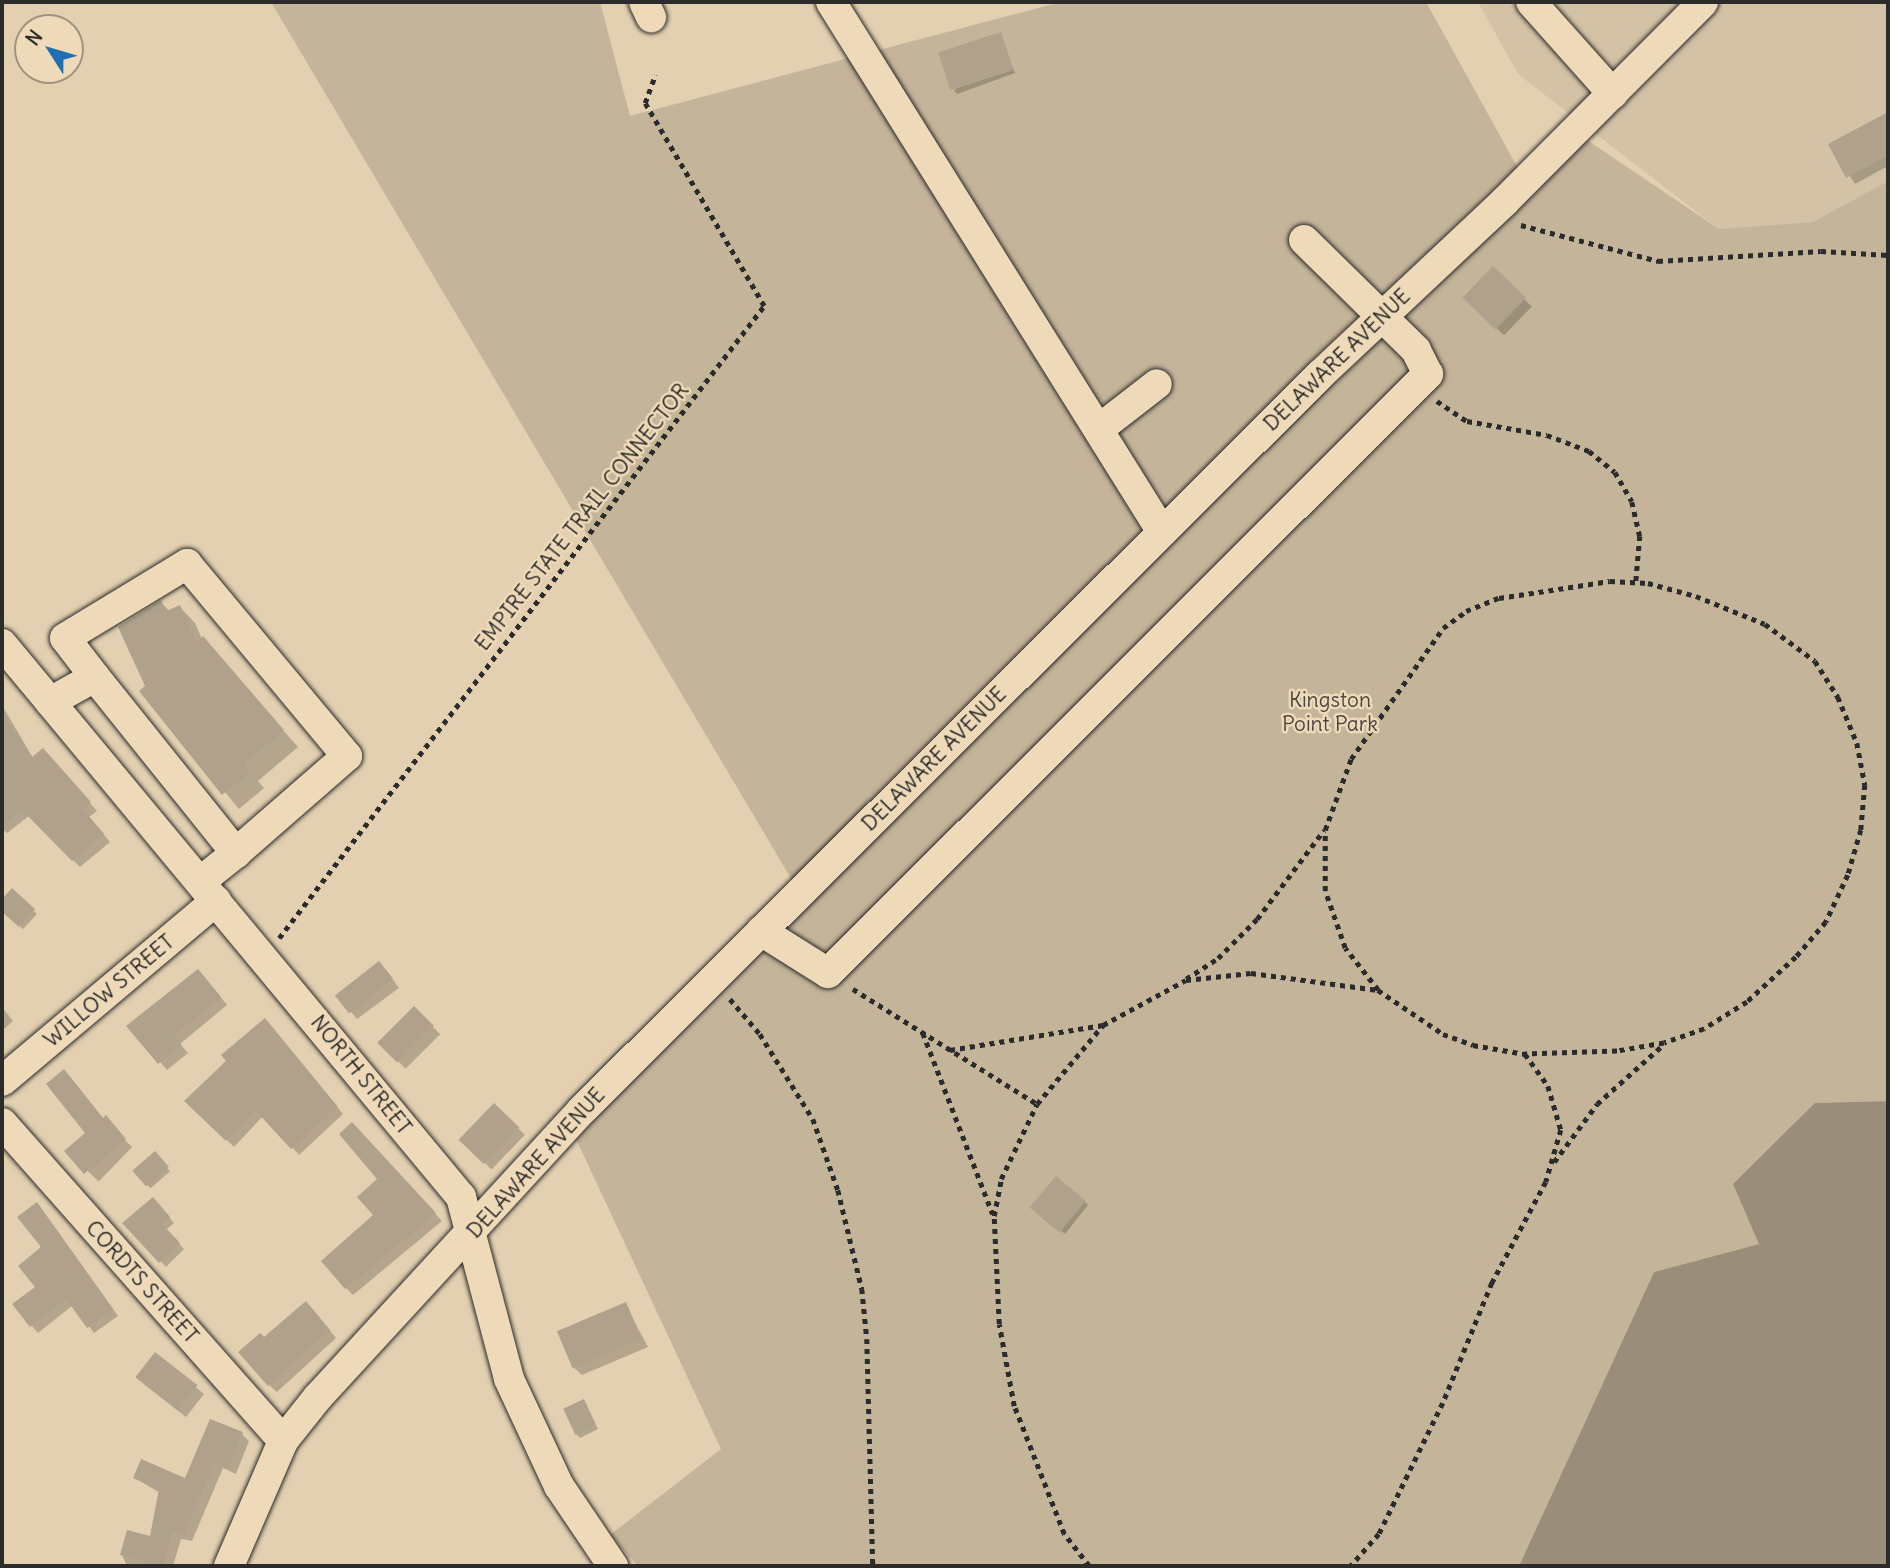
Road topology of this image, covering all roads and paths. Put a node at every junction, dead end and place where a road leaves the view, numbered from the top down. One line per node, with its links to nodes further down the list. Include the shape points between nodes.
1 (831, 2): 12 (street)
2 (1531, 2): 5 (street)
3 (1703, 2): 5 (street, DELAWARE AVENUE)
4 (655, 75): 22 (path, EMPIRE STATE TRAIL CONNECTOR, via 645,103 764,306)
5 (1613, 94): 6 (street, DELAWARE AVENUE)
6 (1487, 216): 8 (path, via 1658,261 1821,251); 9 (street, DELAWARE AVENUE)
7 (1304, 240): 9 (street)
8 (1888, 255)
9 (1380, 317): 10 (street, via 1416,350); 13 (street, DELAWARE AVENUE)
10 (1427, 374): 14 (path, via 1434,398 1456,415 1558,439 1589,451 1615,472 1632,502 1640,536); 23 (street)
11 (1157, 384): 12 (street)
12 (1099, 429): 13 (street)
13 (1162, 532): 21 (street, DELAWARE AVENUE)
14 (1636, 582): 18 (path, via 1610,581 1499,598 1466,611 1443,628 1351,759); 29 (path, via 1696,596 1765,624 1815,661 1838,697 1857,743 1865,785 1858,841 1826,922 1747,1002 1704,1029)
15 (2, 644): 17 (street, NORTH STREET)
16 (95, 677): 17 (street); 19 (street); 19 (street, WILLOW STREET, via 65,638 187,564 347,756)
17 (50, 702): 20 (street, NORTH STREET)
18 (1325, 830): 24 (path, via 1257,919 1218,958); 26 (path, via 1325,891 1345,948)
19 (236, 853): 20 (street, WILLOW STREET)
20 (209, 891): 22 (street, NORTH STREET); 32 (street, WILLOW STREET)
21 (761, 931): 23 (street); 37 (street, DELAWARE AVENUE, via 582,1110)
22 (264, 958): 37 (street, NORTH STREET, via 461,1197)
23 (828, 973): 28 (path)
24 (1186, 980): 26 (path, via 1251,973); 27 (path)
25 (722, 990): 41 (path, via 760,1034 813,1119 838,1190 862,1289 867,1339)
26 (1378, 990): 31 (path, via 1443,1034 1473,1045)
27 (1103, 1025): 30 (path); 33 (path)
28 (922, 1032): 30 (path); 36 (path)
29 (1664, 1043): 31 (path, via 1605,1052); 35 (path, via 1597,1104)
30 (950, 1050): 33 (path)
31 (1525, 1054): 35 (path, via 1548,1086 1561,1130)
32 (2, 1081)
33 (1037, 1104): 36 (path, via 1001,1179)
34 (2, 1123): 38 (street, CORDTS STREET)
35 (1551, 1166): 43 (path, via 1492,1283 1443,1403 1379,1534)
36 (994, 1216): 42 (path, via 999,1324 1014,1406 1064,1534)
37 (471, 1235): 38 (street, DELAWARE AVENUE, via 318,1397); 40 (street, NORTH STREET, via 509,1379 559,1486)
38 (283, 1441): 39 (street, DELAWARE AVENUE)
39 (229, 1566)
40 (613, 1566)
41 (873, 1566)
42 (1089, 1566)
43 (1350, 1566)

